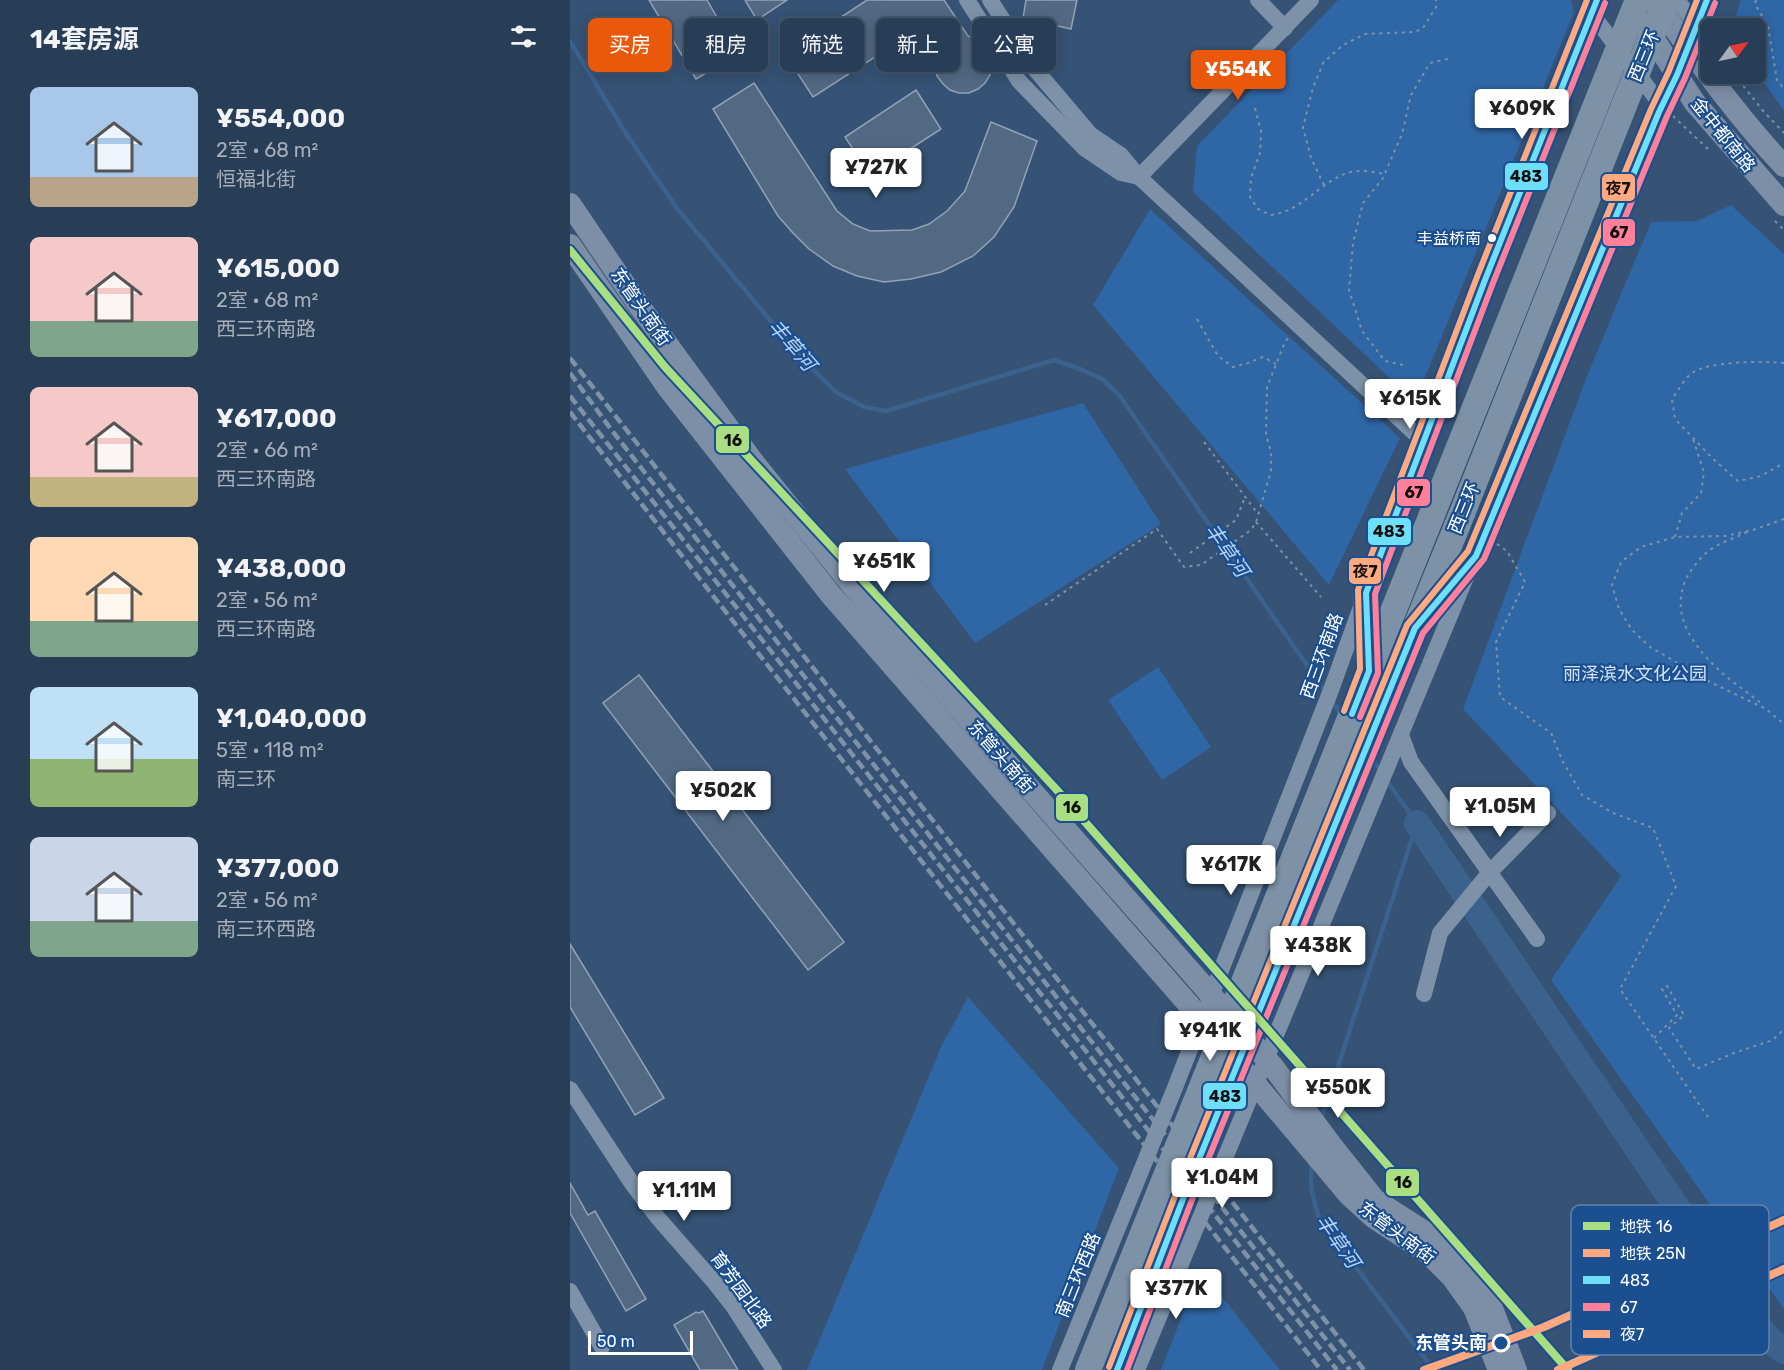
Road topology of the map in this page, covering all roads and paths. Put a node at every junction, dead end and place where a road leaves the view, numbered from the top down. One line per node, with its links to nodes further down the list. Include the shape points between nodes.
1 (967, 0): 27 (street, via 1019,81 1084,148 1121,172)
2 (990, 0): 27 (street, via 1034,69 1090,134 1121,155)
3 (1258, 0): 15 (street)
4 (1311, 0): 15 (street)
5 (1436, 0): 28 (path, via 1423,28 1415,32 1365,34 1343,45 1323,63 1303,127 1311,158)
6 (1629, 0): 18 (main road, 金中都南路)
7 (1638, 0): 54 (highway, 西三环, bridge)
8 (1654, 0): 16 (main road, 金中都南路)
9 (1666, 0): 53 (highway, 西三环, bridge)
10 (1677, 0): 14 (street)
11 (1707, 0): 14 (street)
12 (1756, 0): 20 (path, via 1768,26 1777,80)
13 (1594, 6): 21 (street); 40 (street, 西三环南路)
14 (1697, 26): 16 (street)
15 (1285, 28): 27 (street)
16 (1688, 47): 18 (street); 25 (main road, 金中都南路)
17 (1452, 58): 26 (path, via 1430,63 1411,95 1402,134)
18 (1677, 75): 21 (street); 30 (main road, 金中都南路)
19 (1742, 84): 23 (path)
20 (1784, 89)
21 (1662, 106): 24 (path, 金中都南路); 48 (street)
22 (1255, 108): 28 (path, via 1261,131 1260,153 1251,178 1250,197 1258,209 1271,215 1281,214 1302,204)
23 (1784, 133)
24 (1714, 154)
25 (1784, 166)
26 (1385, 174): 28 (path, via 1349,172); 37 (path, via 1363,203 1353,243 1349,290 1362,331 1385,361)
27 (1139, 177): 34 (street)
28 (1324, 185)
29 (570, 204): 66 (main road, 东管头南街, bridge, via 754,463 869,606 1274,1068 1310,1116)
30 (1778, 212): 31 (path)
31 (1784, 230)
32 (570, 245): 66 (main road, 东管头南街, bridge, via 668,388 831,595 1304,1141)
33 (1197, 319): 36 (path, via 1224,362 1233,367 1263,357)
34 (1299, 325): 36 (path, via 1285,342); 40 (street)
35 (1784, 363): 38 (path, via 1717,364 1692,373 1672,399 1675,419)
36 (1276, 364): 43 (path, via 1266,396 1271,471)
37 (1403, 365)
38 (1691, 434): 41 (path, via 1738,481 1761,476); 47 (path, via 1704,472 1701,493 1682,513)
39 (1204, 442): 42 (path)
40 (1424, 442): 50 (street, 西三环南路)
41 (1784, 463)
42 (1245, 497): 43 (path); 49 (path, via 1236,520)
43 (1258, 514): 45 (path)
44 (1784, 519): 46 (path)
45 (1256, 522): 51 (path); 52 (path, via 1251,530 1201,565 1184,567 1157,529)
46 (1753, 530): 47 (path, via 1725,536); 55 (path, via 1704,555 1684,582 1681,610 1684,625 1704,655)
47 (1676, 537): 55 (path, via 1641,547 1621,562 1612,585 1619,609 1632,630 1650,647)
48 (1480, 546): 53 (highway); 57 (street); 63 (path, via 1507,551 1525,582 1496,642 1500,697 1551,733 1582,795 1613,813 1653,828 1676,886 1620,989)
49 (1190, 553)
50 (1366, 593): 54 (highway); 67 (street, 西三环南路)
51 (1321, 597)
52 (1045, 605)
53 (1415, 628): 73 (highway, 西三环)
54 (1369, 671): 72 (highway, 西三环)
55 (1766, 709): 56 (path)
56 (1784, 724)
57 (1401, 735): 59 (street, via 1411,762); 74 (street)
58 (1548, 813): 59 (street)
59 (1490, 872): 60 (street); 61 (street, via 1440,933)
60 (1537, 939)
61 (1424, 994)
62 (1784, 1029): 63 (path, via 1773,1040 1696,1069 1669,1028 1684,1015 1667,986 1662,989 1677,1016)
63 (1654, 1038): 65 (path)
64 (570, 1089): 70 (street, 育芳园北路, via 633,1185 733,1306)
65 (1710, 1120)
66 (1328, 1156): 75 (main road, 东管头南街, via 1349,1195 1373,1217 1428,1253 1452,1277 1474,1308); 76 (main road, 东管头南街, via 1375,1200 1445,1245 1467,1265 1486,1293)
67 (1131, 1195): 71 (street, 南三环西路)
68 (570, 1292): 69 (street)
69 (602, 1347)
70 (774, 1370)
71 (1060, 1370)
72 (1088, 1370)
73 (1117, 1370)
74 (1137, 1370)
75 (1499, 1370)
76 (1516, 1370)

